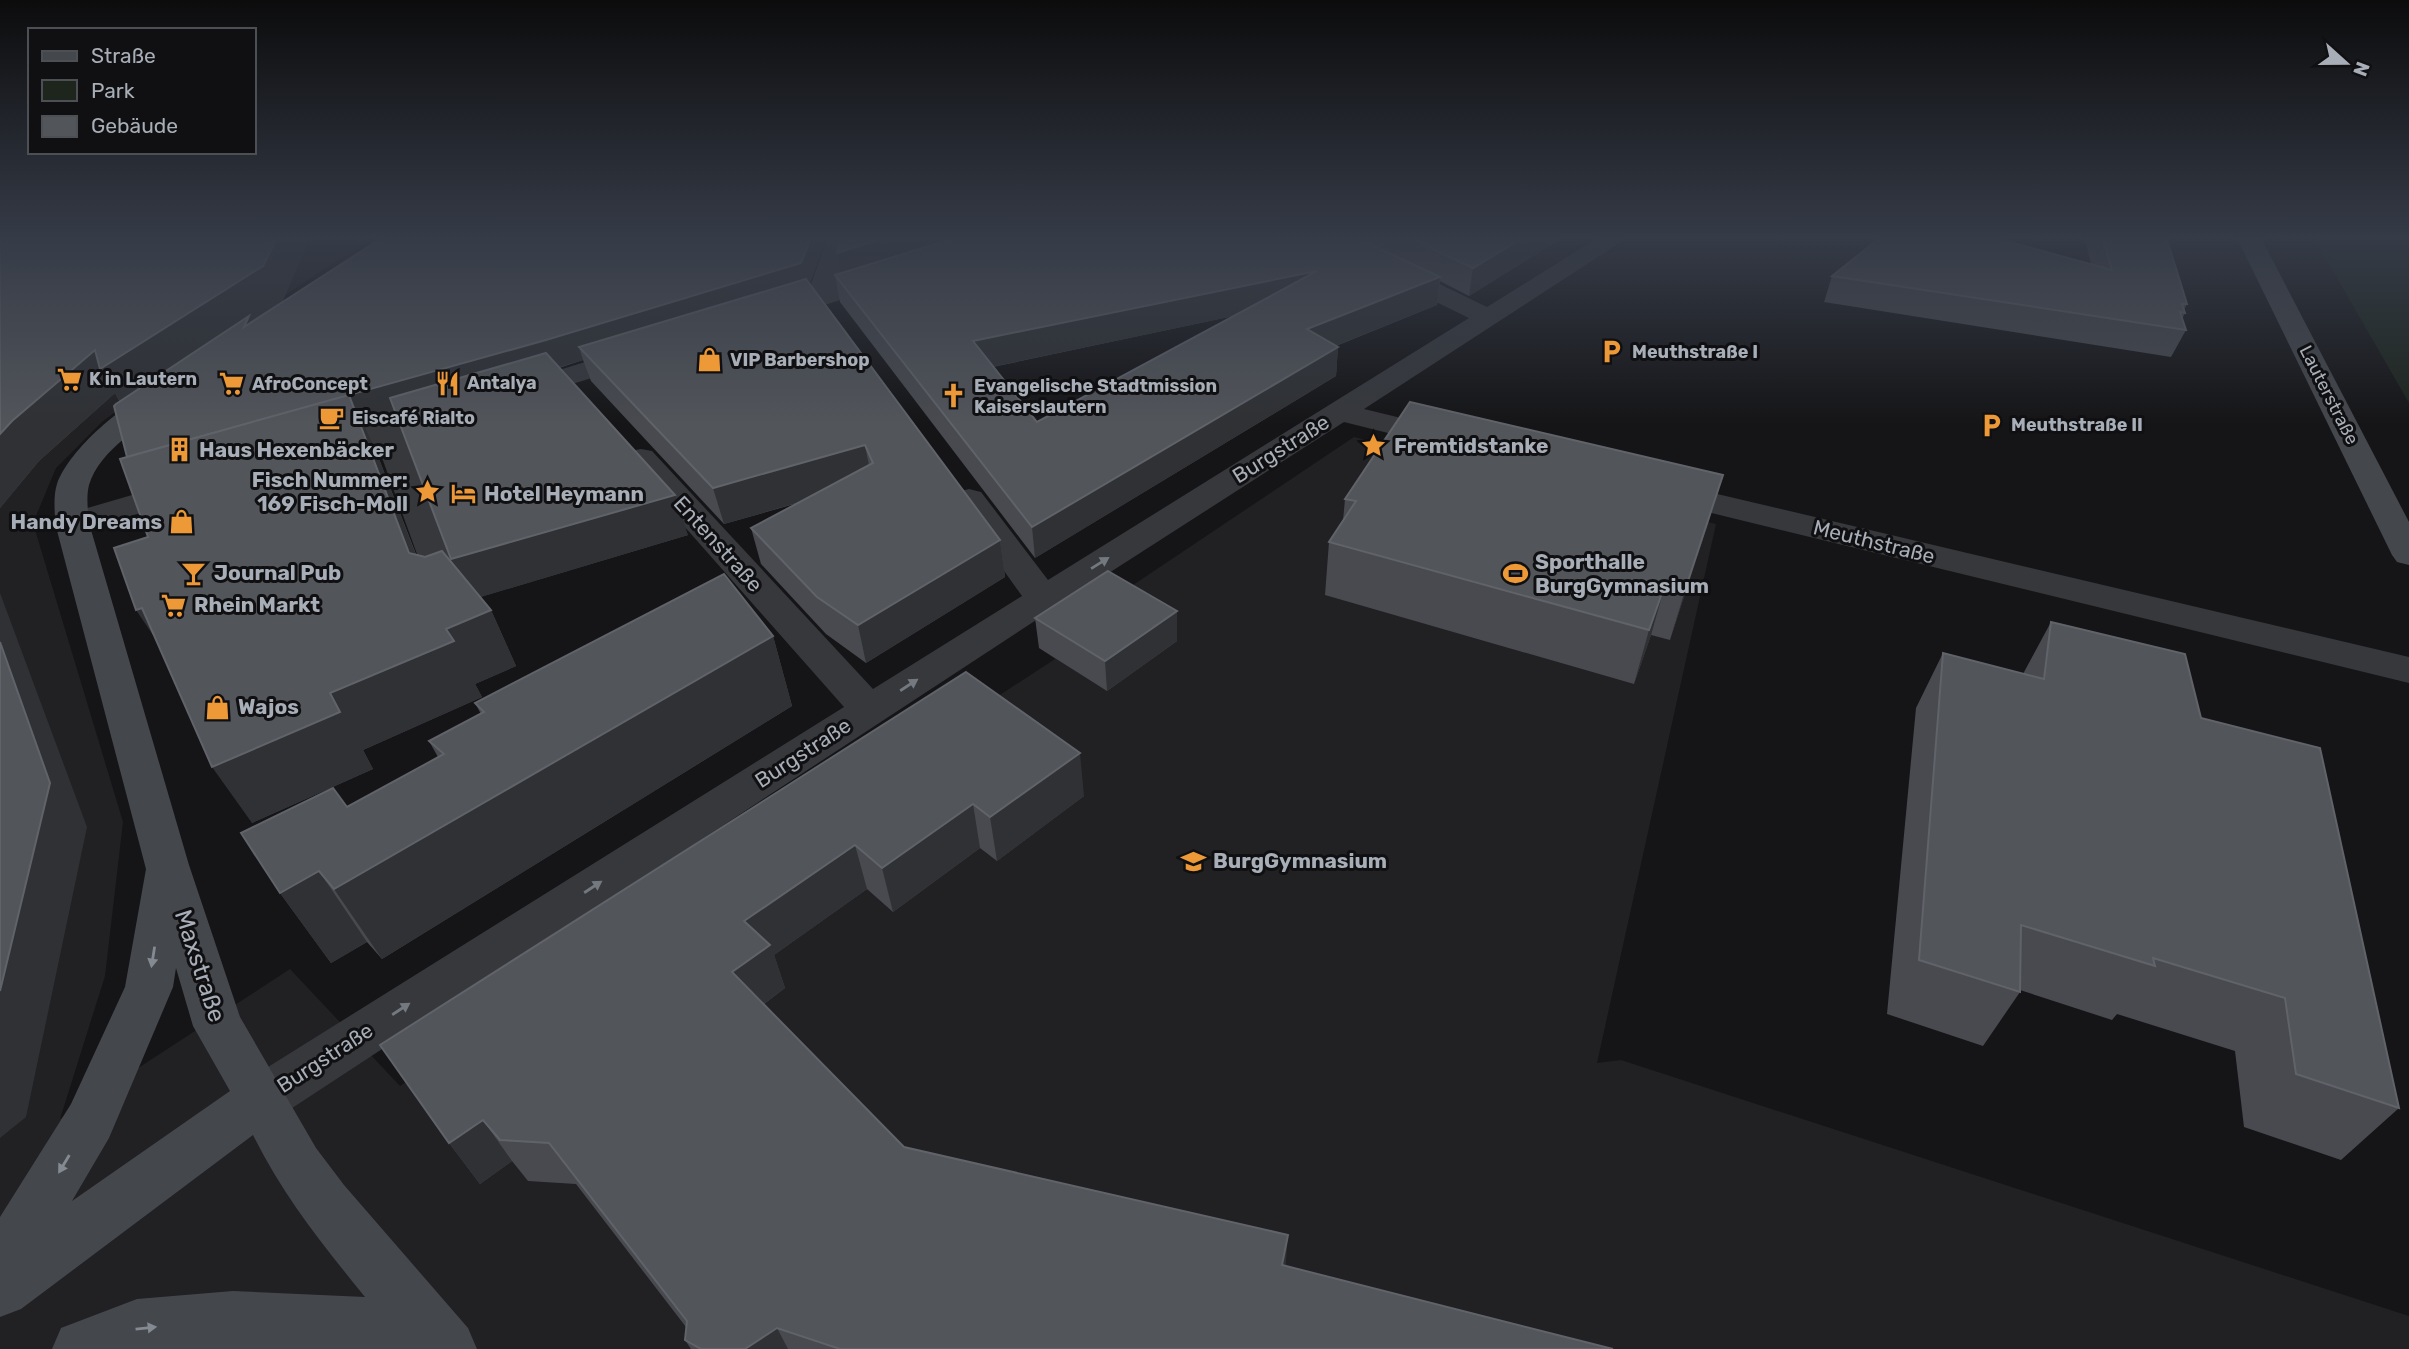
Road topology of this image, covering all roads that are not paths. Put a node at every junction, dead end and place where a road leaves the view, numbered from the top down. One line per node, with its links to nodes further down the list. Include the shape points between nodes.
1 (830, 299): 6 (street)
2 (849, 299): 6 (street)
3 (1450, 299): 7 (street)
4 (1516, 299): 7 (street, Burgstraße)
5 (2280, 299): 20 (main road, Lauterstraße)
6 (828, 309): 8 (street)
7 (1487, 317): 11 (street, Burgstraße)
8 (740, 323)
9 (660, 348): 12 (street, via 577,387 484,402)
10 (182, 384): 19 (main road, Maxstraße, via 122,426 93,453 73,485)
11 (1339, 412): 14 (street); 22 (street, Burgstraße, one-way to 11)
12 (387, 430): 15 (street); 21 (street)
13 (623, 439): 24 (street, Entenstraße)
14 (1469, 444)
15 (285, 461)
16 (953, 477): 22 (street)
17 (221, 480): 19 (street)
18 (1637, 485): 23 (street, Meuthstraße)
19 (72, 523): 25 (main road, Maxstraße)
20 (2409, 555)
21 (451, 598)
22 (1043, 599): 24 (street, Burgstraße, one-way to 22)
23 (2409, 670)
24 (869, 710): 26 (street, Burgstraße, one-way to 24)
25 (167, 865): 26 (main road, Maxstraße, via 218,1026); 27 (main road, one-way to 27, via 149,987 90,1121)
26 (262, 1099): 28 (main road, Burgstraße); 29 (main road, Maxstraße, via 324,1204)
27 (0, 1269)
28 (0, 1288)
29 (437, 1339): 30 (main road, one-way to 29, via 137,1329 233,1321)
30 (82, 1349)

